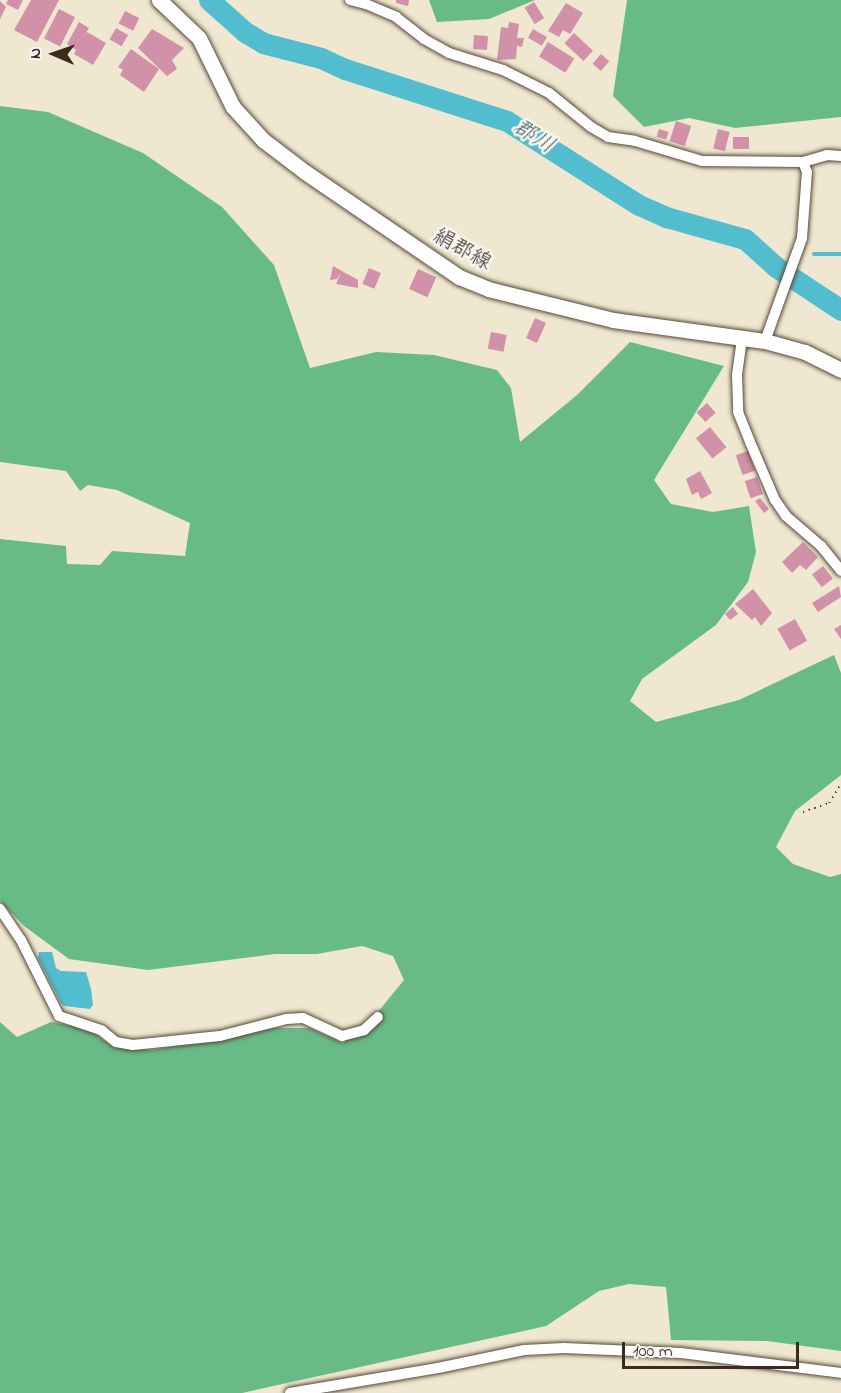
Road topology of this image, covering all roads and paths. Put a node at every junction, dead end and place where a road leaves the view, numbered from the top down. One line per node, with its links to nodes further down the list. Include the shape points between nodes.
1 (159, 0): 5 (main road, 絹郡線, via 199,38 233,107 263,140 459,277 488,289 613,320)
2 (350, 0): 4 (street, via 396,17 450,53 503,70 549,93 608,137 702,160)
3 (841, 156): 4 (street, via 827,155)
4 (803, 162): 6 (street, via 807,172 802,238)
5 (742, 339): 6 (main road, 絹郡線); 8 (street, via 737,375 738,412 750,442 786,516 821,546)
6 (765, 341): 7 (main road, 絹郡線, via 805,352)
7 (841, 370)
8 (841, 571)
9 (841, 784): 10 (path, via 829,803)
10 (803, 812)
11 (0, 909): 12 (street, via 21,940 59,1016 101,1030 116,1042 133,1045 220,1036 303,1018 342,1036 364,1030)
12 (378, 1017)
13 (841, 1373): 14 (street, via 681,1353 564,1348 524,1350)
14 (290, 1393)

